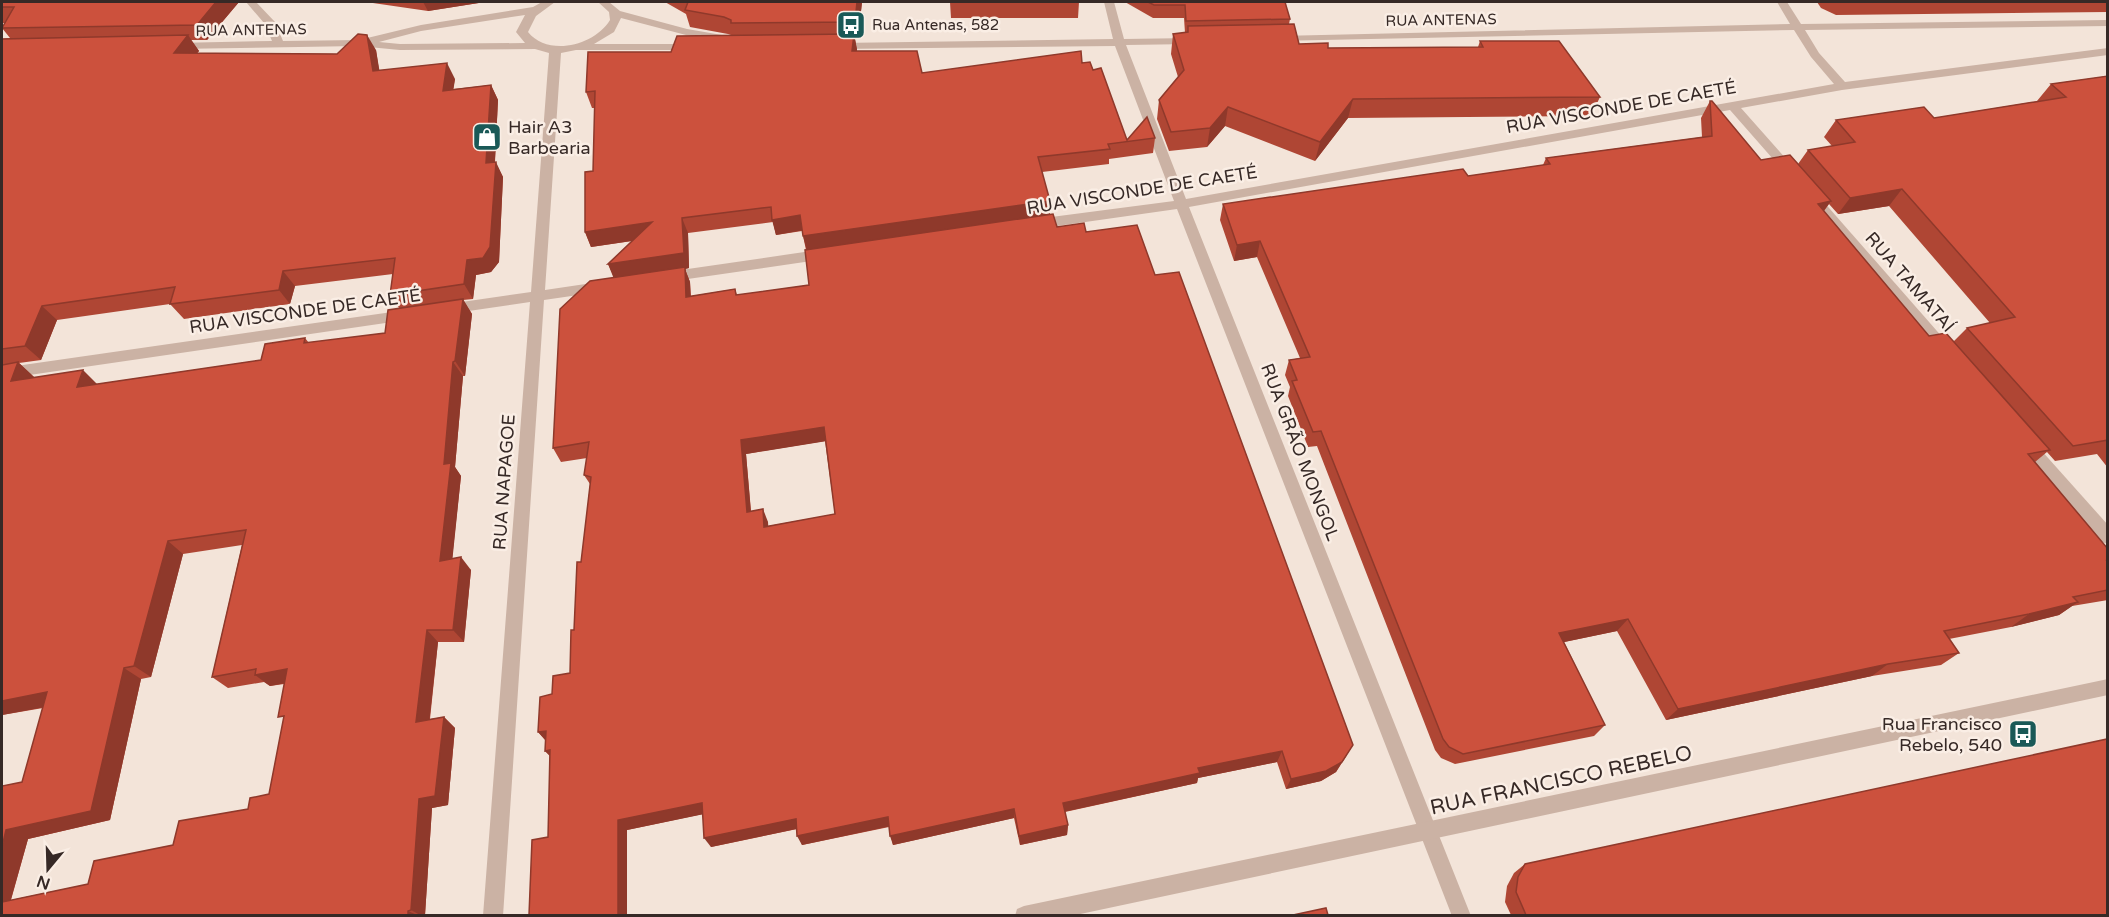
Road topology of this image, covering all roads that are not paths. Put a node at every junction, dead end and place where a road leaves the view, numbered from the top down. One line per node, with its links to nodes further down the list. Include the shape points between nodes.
1 (251, 2): 13 (street, via 269,22)
2 (549, 2): 6 (street)
3 (1109, 2): 11 (street, RUA GRÃO MONGOL)
4 (1782, 2): 8 (street)
5 (609, 5): 17 (street, via 615,21 609,31); 17 (street, via 732,44)
6 (534, 10): 12 (street, RUA ANTENAS, via 421,28); 14 (street, via 524,22 522,32)
7 (2108, 23): 8 (street, RUA ANTENAS)
8 (1797, 27): 9 (street, RUA ANTENAS); 20 (street)
9 (1262, 39)
10 (1203, 40): 11 (street)
11 (1119, 42): 15 (street); 22 (street, RUA GRÃO MONGOL)
12 (358, 43): 13 (street, RUA ANTENAS); 14 (street, RUA ANTENAS, via 400,47)
13 (279, 45): 16 (street, RUA ANTENAS)
14 (535, 46): 18 (street, RUA ANTENAS)
15 (827, 46)
16 (164, 47)
17 (580, 48): 18 (street)
18 (555, 51): 27 (street, RUA NAPAGOE)
19 (2108, 51): 20 (street, RUA VISCONDE DE CAETÉ)
20 (1842, 86): 21 (street, RUA VISCONDE DE CAETÉ)
21 (1733, 106): 22 (street, RUA VISCONDE DE CAETÉ); 28 (street, RUA TAMATAÍ)
22 (1182, 204): 23 (street, RUA VISCONDE DE CAETÉ); 33 (street, RUA GRÃO MONGOL)
23 (1018, 227)
24 (842, 252): 25 (street)
25 (654, 279)
26 (607, 286): 27 (street, RUA VISCONDE DE CAETÉ)
27 (536, 296): 29 (street, RUA VISCONDE DE CAETÉ); 34 (street, RUA NAPAGOE)
28 (1959, 366)
29 (2, 374)
30 (2014, 429): 31 (street)
31 (2108, 537)
32 (2108, 687): 33 (street, RUA FRANCISCO REBELO)
33 (1428, 831): 35 (street, RUA FRANCISCO REBELO); 36 (street, RUA GRÃO MONGOL)
34 (493, 915)
35 (1024, 915)
36 (1462, 915)

